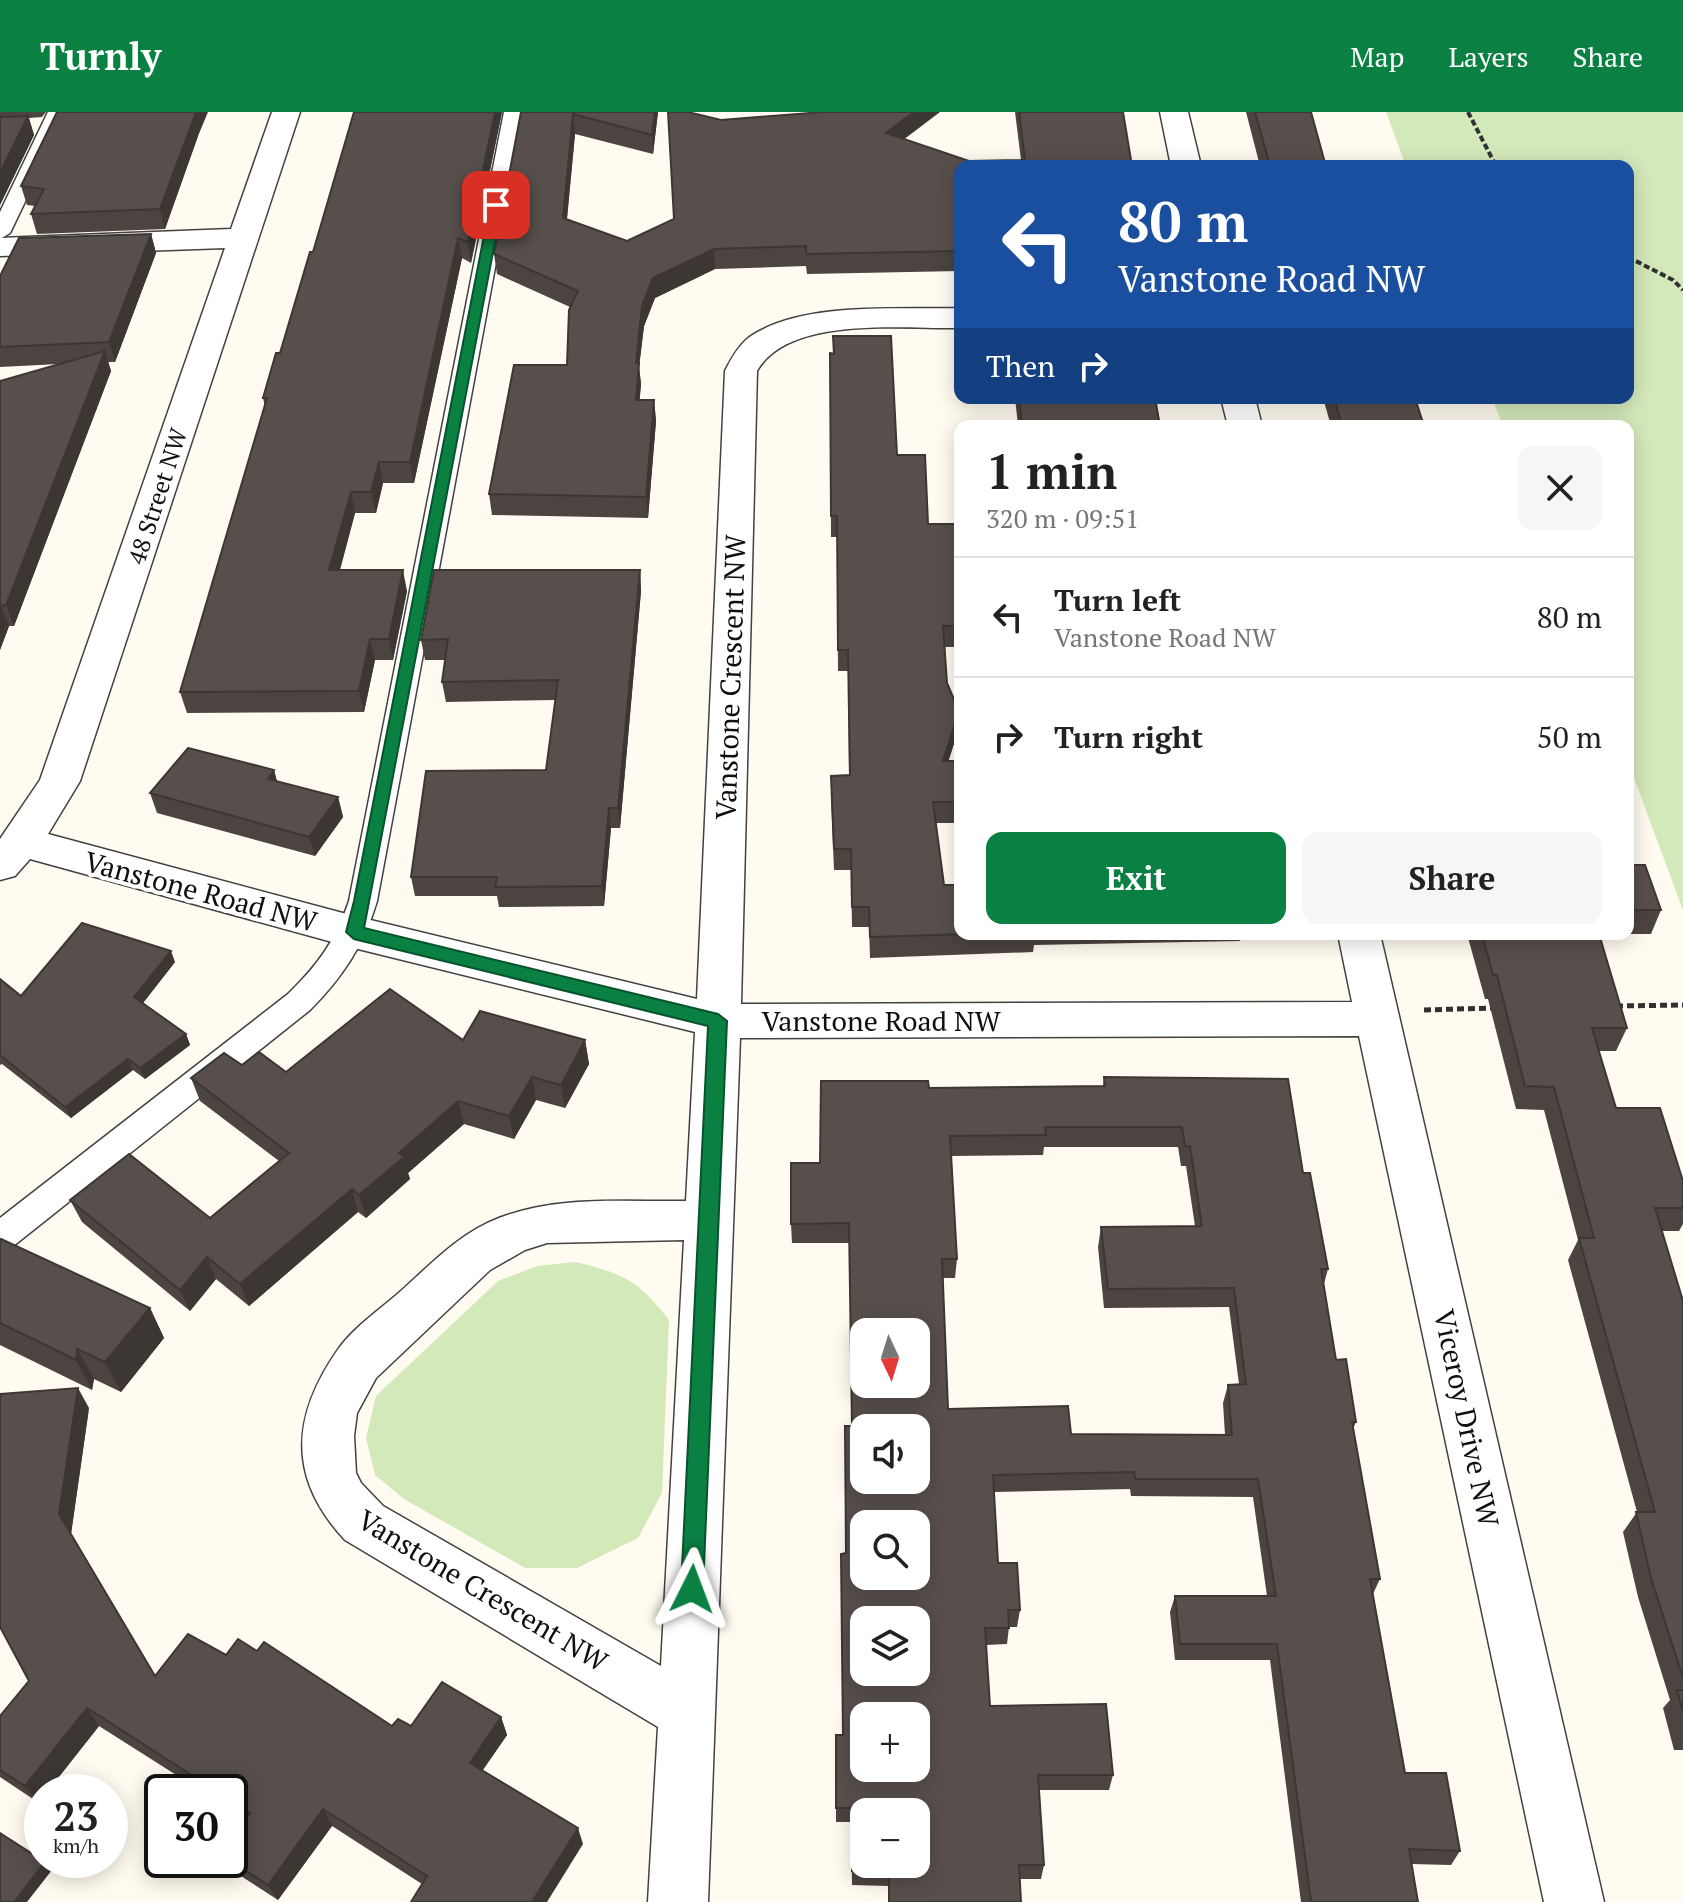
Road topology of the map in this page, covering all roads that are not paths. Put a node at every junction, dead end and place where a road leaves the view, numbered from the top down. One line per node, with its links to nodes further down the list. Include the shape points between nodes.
1 (286, 112): 8 (street, 48 Street NW)
2 (514, 112): 12 (lane)
3 (1174, 112): 6 (street)
4 (54, 119): 5 (lane); 7 (lane)
5 (25, 127)
6 (1185, 160)
7 (0, 233)
8 (243, 238): 9 (street); 11 (street, 48 Street NW, via 60,781)
9 (0, 247)
10 (954, 318): 15 (street, Vanstone Crescent NW, via 804,326 764,342 741,371)
11 (11, 854): 12 (street, Vanstone Road NW)
12 (354, 932): 15 (street, Vanstone Road NW); 17 (lane, via 329,973 299,1002)
13 (1360, 940): 14 (street, Viceroy Drive NW)
14 (1378, 1014): 15 (street, Vanstone Road NW); 20 (street, Viceroy Drive NW)
15 (718, 1021): 16 (street, Vanstone Crescent NW)
16 (709, 1220): 18 (street, Vanstone Crescent NW); 18 (street, Vanstone Crescent NW, via 547,1223 492,1242 358,1362 332,1411 328,1436 330,1474 342,1500 364,1523)
17 (0, 1237)
18 (686, 1712): 19 (street, Vanstone Crescent NW)
19 (678, 1902)
20 (1574, 1902)

